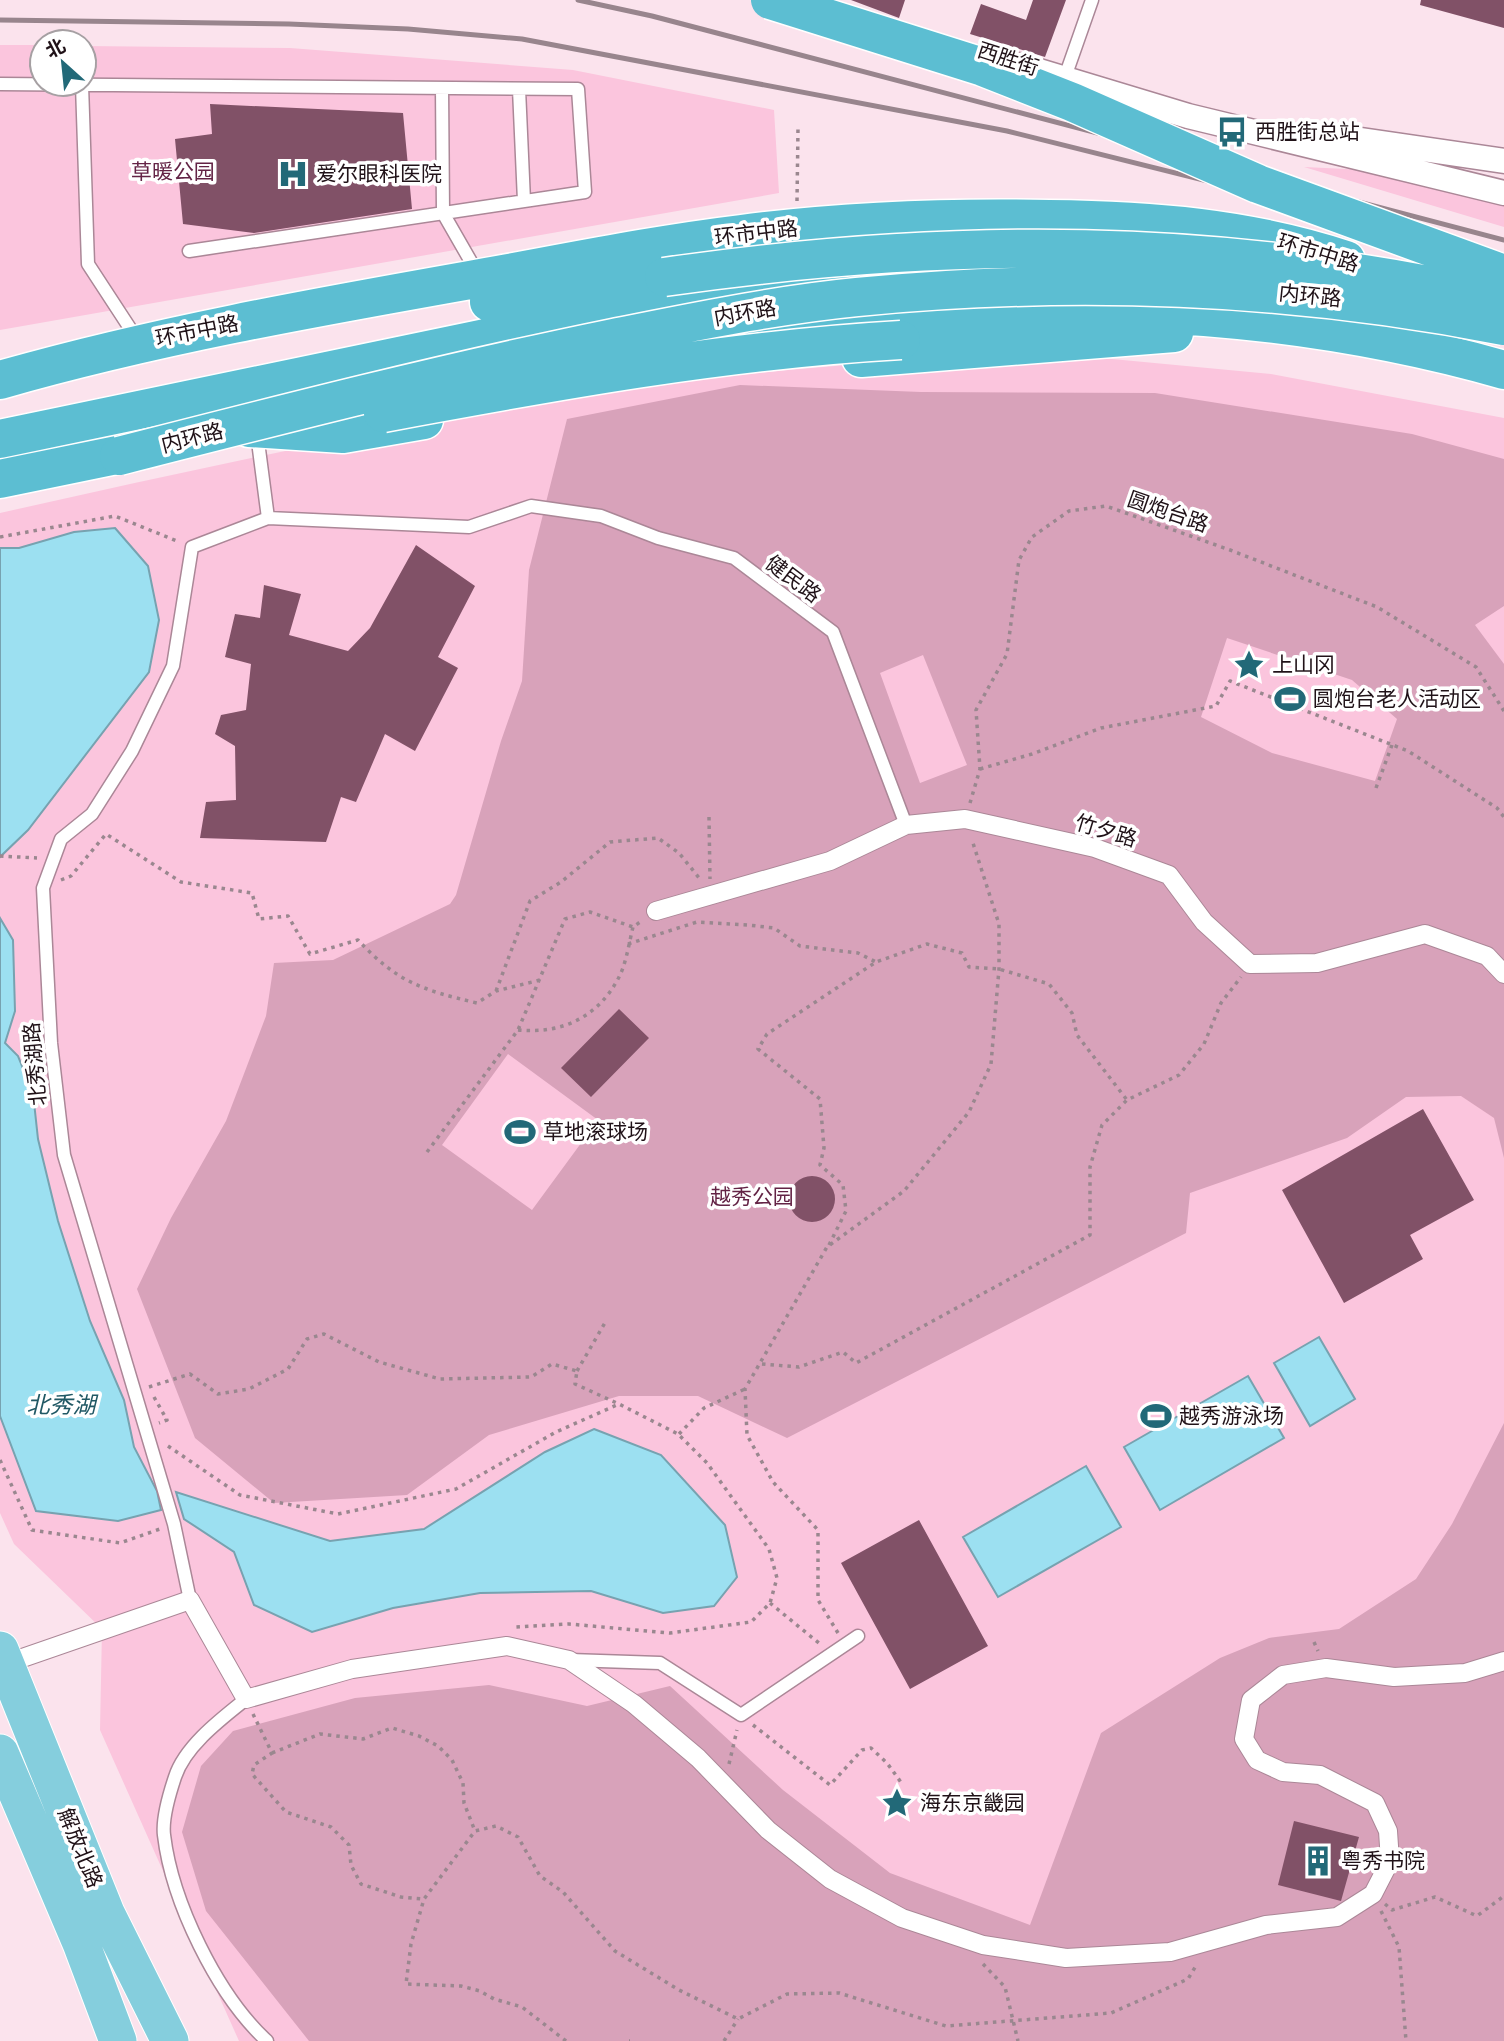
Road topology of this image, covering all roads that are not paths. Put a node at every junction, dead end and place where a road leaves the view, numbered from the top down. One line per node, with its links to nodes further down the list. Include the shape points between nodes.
1 (770, 0): 18 (highway, bridge, via 984,67 1258,184)
2 (830, 0): 4 (street, 西胜街)
3 (1092, 0): 4 (lane)
4 (1065, 77): 11 (street, 西胜街)
5 (0, 84): 6 (lane)
6 (28, 84)
7 (98, 85): 8 (lane)
8 (442, 88): 9 (lane); 15 (lane)
9 (519, 89): 14 (lane); 14 (lane, via 578,89 585,192)
10 (82, 98): 25 (lane, via 88,264)
11 (1188, 116): 12 (street, 西胜街); 13 (street, 西胜街)
12 (1504, 161)
13 (1504, 193)
14 (524, 201): 15 (lane)
15 (443, 213): 17 (lane); 20 (lane)
16 (1281, 240): 20 (highway, 环市中路, via 1191,226 1076,219 930,219 699,240); 21 (highway); 22 (highway, 环市中路, via 1387,277)
17 (189, 251)
18 (1504, 275)
19 (664, 277): 21 (highway, 内环路, bridge, via 880,252 1111,248 1292,262); 28 (highway, via 407,315); 29 (highway, 内环路)
20 (481, 278): 25 (highway, 环市中路)
21 (1504, 299)
22 (1449, 316): 24 (highway, 环市中路); 31 (highway, via 1308,282 1179,266 1044,262 906,269 775,283 629,308)
23 (1284, 326): 26 (highway, via 1395,343); 30 (highway, via 779,366 609,388 343,434); 30 (highway, bridge, via 1201,323 829,344 676,361)
24 (1504, 329): 32 (highway, 内环路, bridge, via 1348,300 1210,287 997,287 855,297 680,324 509,359)
25 (139, 342): 27 (highway, 环市中路)
26 (1504, 370)
27 (0, 380)
28 (0, 390)
29 (0, 419)
30 (253, 431): 32 (highway, bridge); 33 (highway); 34 (lane)
31 (0, 439)
32 (119, 457): 33 (highway, 内环路)
33 (0, 481)
34 (268, 518): 35 (lane, 健民路, via 469,527 531,506 601,516 658,538 734,558 833,632); 38 (lane, 北秀湖路, via 192,547 173,666 132,751 92,814 61,839 43,888 51,1043 64,1155 148,1430)
35 (906, 825): 36 (street, 竹夕路, via 830,861); 37 (street, 竹夕路, via 965,819 1095,848 1168,875 1204,922 1250,964 1317,962 1425,934 1487,956)
36 (656, 911)
37 (1504, 974)
38 (190, 1600): 40 (street); 43 (street)
39 (858, 1636): 41 (lane, via 741,1715 660,1663)
40 (3, 1657): 46 (main road, 解放北路, via 106,1913)
41 (569, 1660): 42 (street, via 634,1704 724,1783 768,1830 830,1879 902,1918 984,1945 1066,1958 1170,1952 1266,1925 1337,1917 1373,1894 1390,1861 1388,1831 1375,1803 1320,1775 1283,1772 1257,1760 1244,1739 1251,1700 1283,1675 1326,1668 1394,1677 1465,1673); 43 (street, via 507,1646 352,1669)
42 (1504, 1661)
43 (246, 1699): 47 (lane, via 206,1731 175,1775 163,1832 180,1900 219,1980)
44 (0, 1753): 45 (main road, 解放北路)
45 (118, 2041)
46 (170, 2041)
47 (267, 2041)

